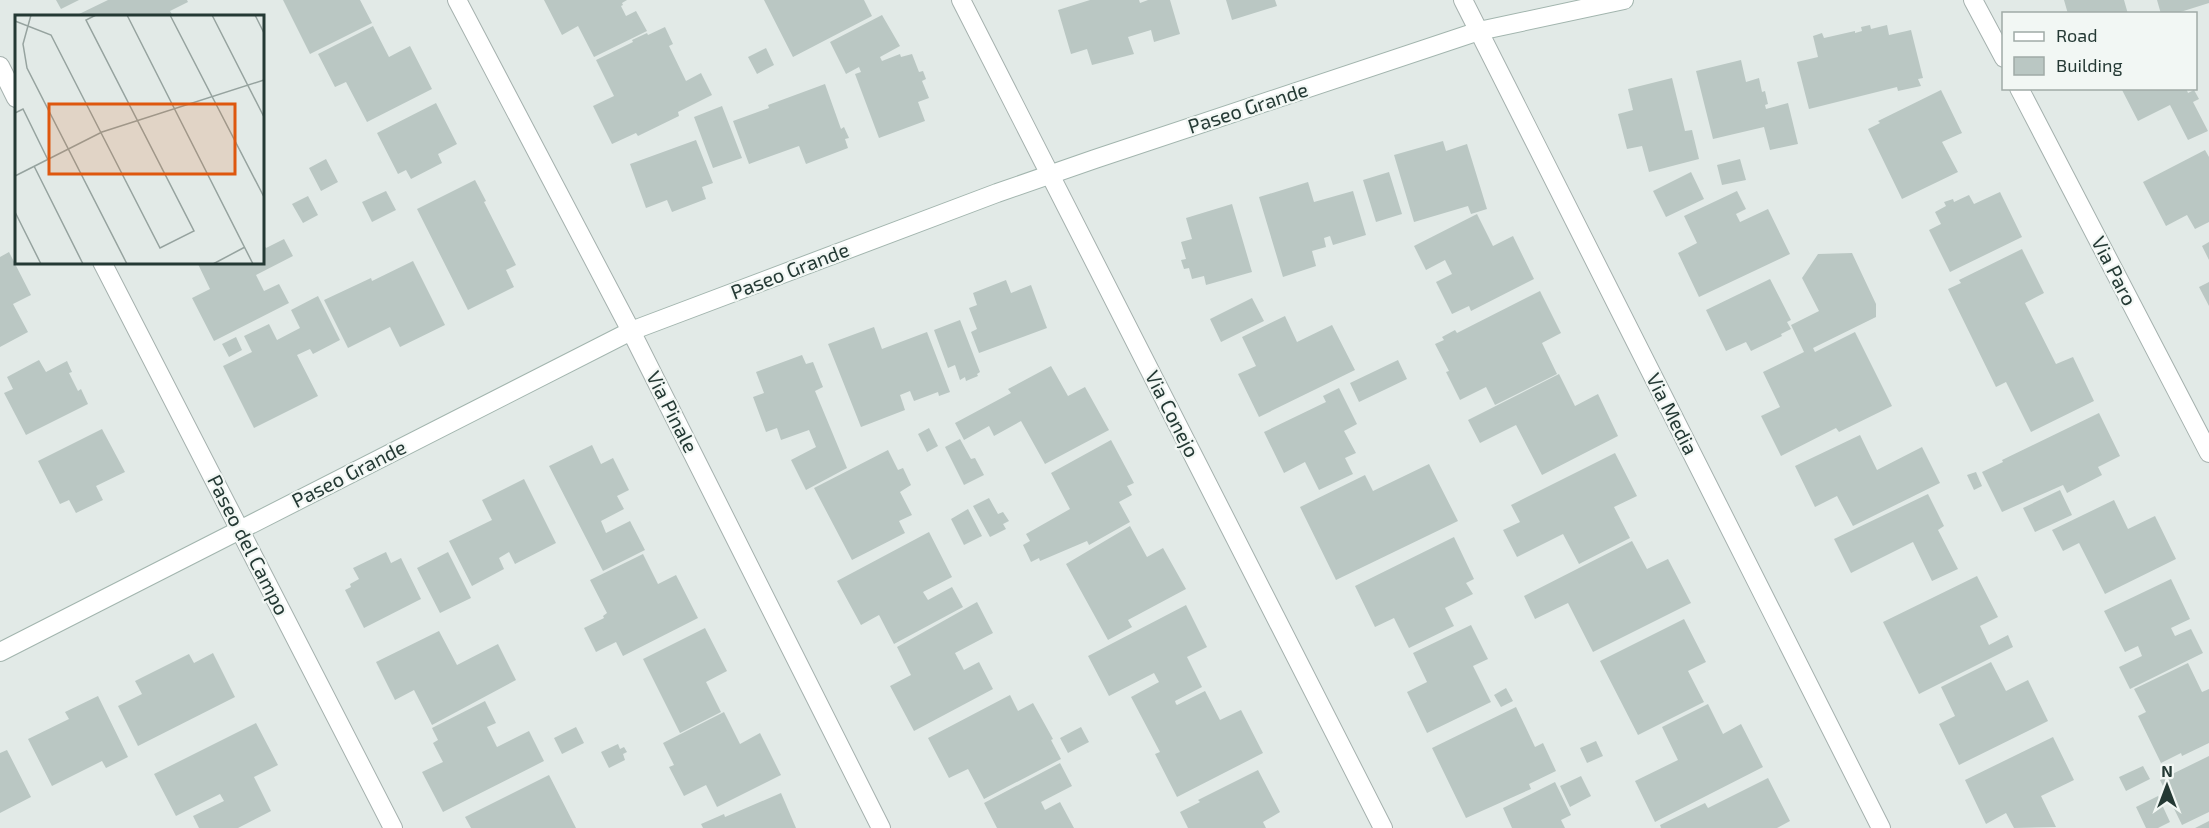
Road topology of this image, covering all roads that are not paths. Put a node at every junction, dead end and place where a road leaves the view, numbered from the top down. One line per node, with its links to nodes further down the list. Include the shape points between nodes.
1 (457, 0): 13 (street, Via Pinale)
2 (961, 0): 11 (street, Via Conejo)
3 (1463, 0): 6 (street, Via Media)
4 (1624, 0): 6 (street, Paseo Grande)
5 (1973, 0): 7 (street)
6 (1479, 31): 11 (street, Paseo Grande); 20 (street, Via Media)
7 (2002, 54)
8 (0, 66): 10 (street)
9 (2020, 90): 14 (street, Via Paro)
10 (15, 96)
11 (1051, 174): 13 (street, Paseo Grande); 19 (street, Via Conejo)
12 (103, 264): 15 (street, Paseo del Campo)
13 (631, 331): 15 (street, Paseo Grande); 18 (street, Via Pinale)
14 (2209, 453)
15 (241, 530): 16 (street, Paseo Grande); 17 (street, Paseo del Campo)
16 (0, 652)
17 (393, 828)
18 (881, 828)
19 (1383, 828)
20 (1881, 828)

